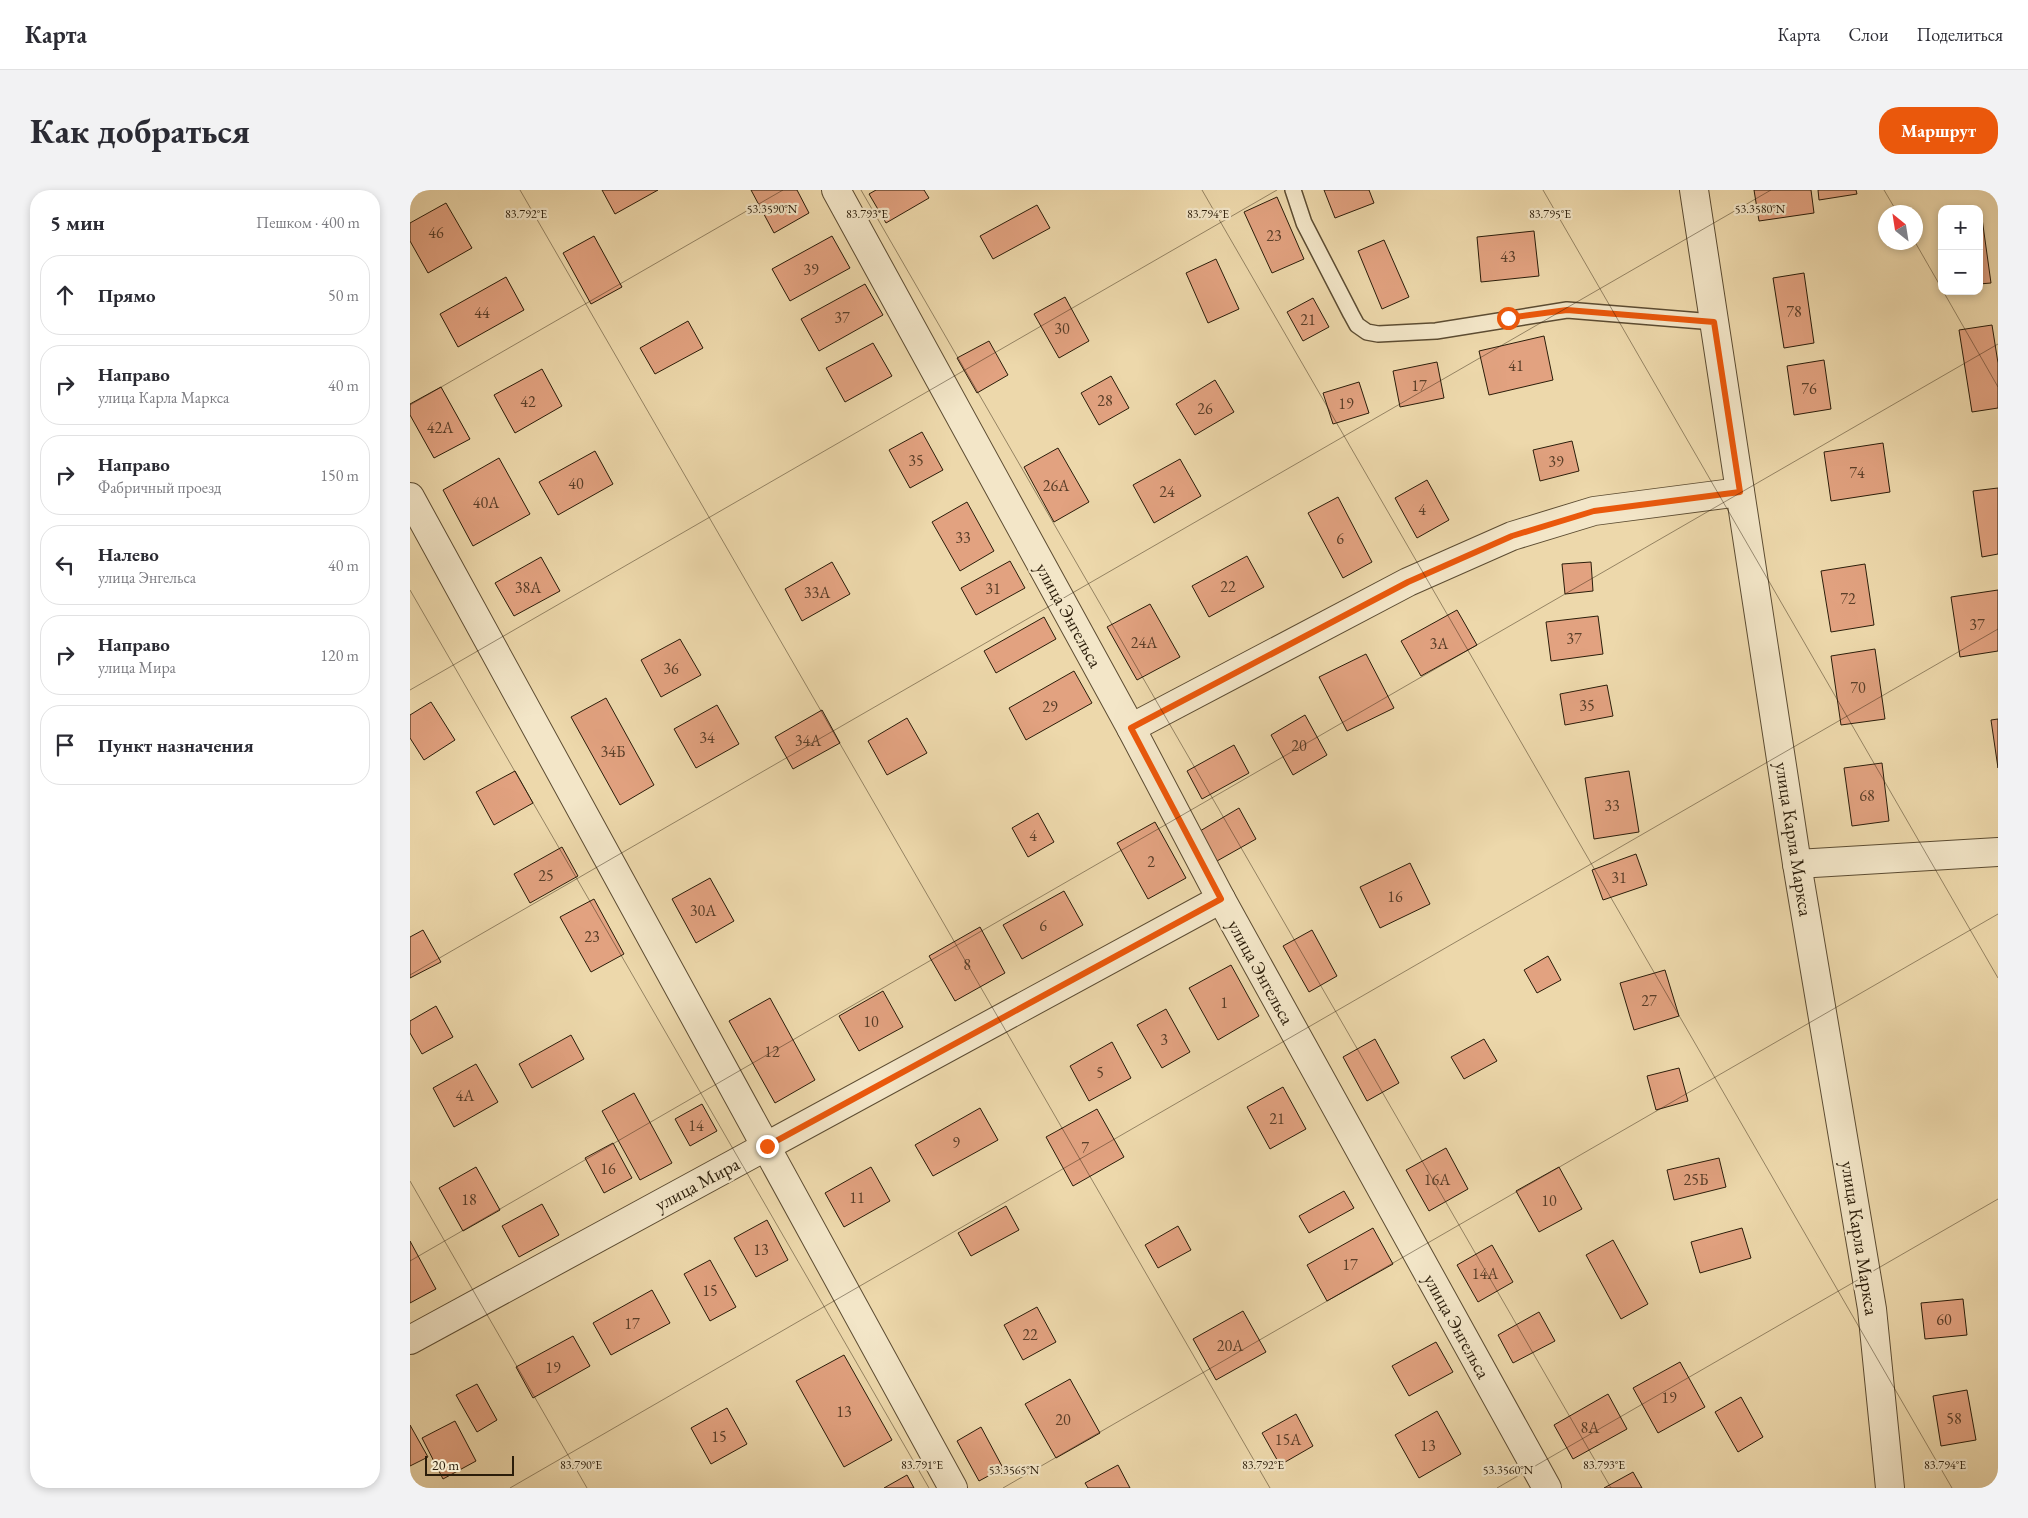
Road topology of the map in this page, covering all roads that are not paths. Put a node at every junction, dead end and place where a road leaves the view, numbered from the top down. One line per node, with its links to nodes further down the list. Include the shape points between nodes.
1 (836, 190): 7 (street, улица Энгельса)
2 (1293, 190): 4 (lane, via 1304,223 1350,314 1367,332 1436,331 1567,310)
3 (1694, 190): 4 (street, улица Карла Маркса)
4 (1714, 322): 5 (street, улица Карла Маркса)
5 (1740, 492): 7 (street, via 1594,511 1512,536 1408,582); 9 (street, улица Карла Маркса)
6 (410, 497): 11 (street)
7 (1131, 728): 10 (street, улица Энгельса)
8 (1998, 852): 9 (street)
9 (1797, 864): 15 (street, улица Карла Маркса, via 1872,1309)
10 (1221, 899): 11 (street, улица Мира); 14 (street, улица Энгельса)
11 (767, 1146): 12 (street, улица Мира); 13 (street)
12 (410, 1340)
13 (953, 1488)
14 (1546, 1488)
15 (1890, 1488)

